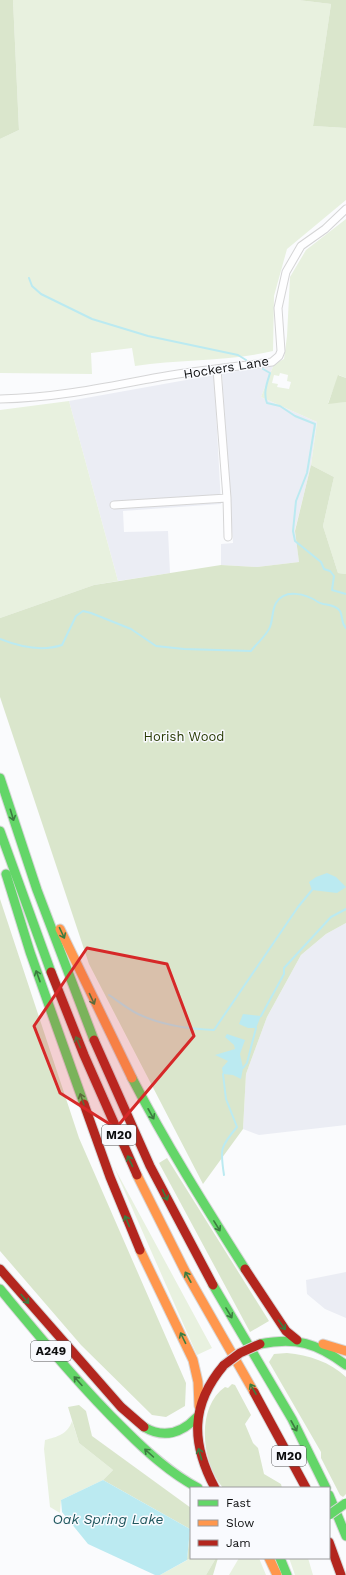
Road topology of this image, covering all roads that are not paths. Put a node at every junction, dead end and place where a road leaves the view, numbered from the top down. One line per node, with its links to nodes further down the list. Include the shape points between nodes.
1 (346, 208): 2 (street, Hockers Lane, via 325,229 301,246 286,272 278,308 281,340 279,356 272,362)
2 (217, 369): 3 (street, Hockers Lane, via 35,398); 4 (street)
3 (0, 398)
4 (227, 498): 5 (street); 6 (street)
5 (114, 504)
6 (228, 537)
7 (0, 778): 10 (highway, M20, one-way to 10)
8 (0, 831): 22 (highway, M20, one-way to 8, via 273,1423 185,1272 135,1171 55,986)
9 (0, 839): 17 (highway, M20, one-way to 9, via 198,1382 193,1360 122,1209 30,952 11,893)
10 (36, 887): 13 (highway, M20, one-way to 13, via 166,1142 270,1307 286,1331); 23 (highway, M20, one-way to 23, via 66,969 163,1192)
11 (0, 1269): 18 (highway, A249, one-way to 18, via 62,1343 144,1427 158,1434 172,1434 184,1430)
12 (0, 1289): 19 (highway, A249, one-way to 12, via 104,1410)
13 (297, 1340): 14 (highway); 17 (highway, bridge, via 260,1344 240,1353 224,1365 207,1387)
14 (312, 1343): 15 (highway); 16 (highway)
15 (346, 1351)
16 (346, 1365)
17 (199, 1406): 18 (highway)
18 (197, 1418): 21 (highway, one-way to 18, via 200,1455)
19 (179, 1478): 20 (highway, A249); 24 (highway)
20 (196, 1487)
21 (215, 1487)
22 (305, 1487)
23 (325, 1487)
24 (190, 1489)
25 (330, 1498): 28 (highway)
26 (346, 1504): 27 (highway, bridge)
27 (330, 1514)
28 (346, 1536)
29 (330, 1545): 34 (highway)
30 (269, 1559): 32 (highway)
31 (280, 1559): 33 (highway)
32 (277, 1575)
33 (287, 1575)
34 (341, 1575)

